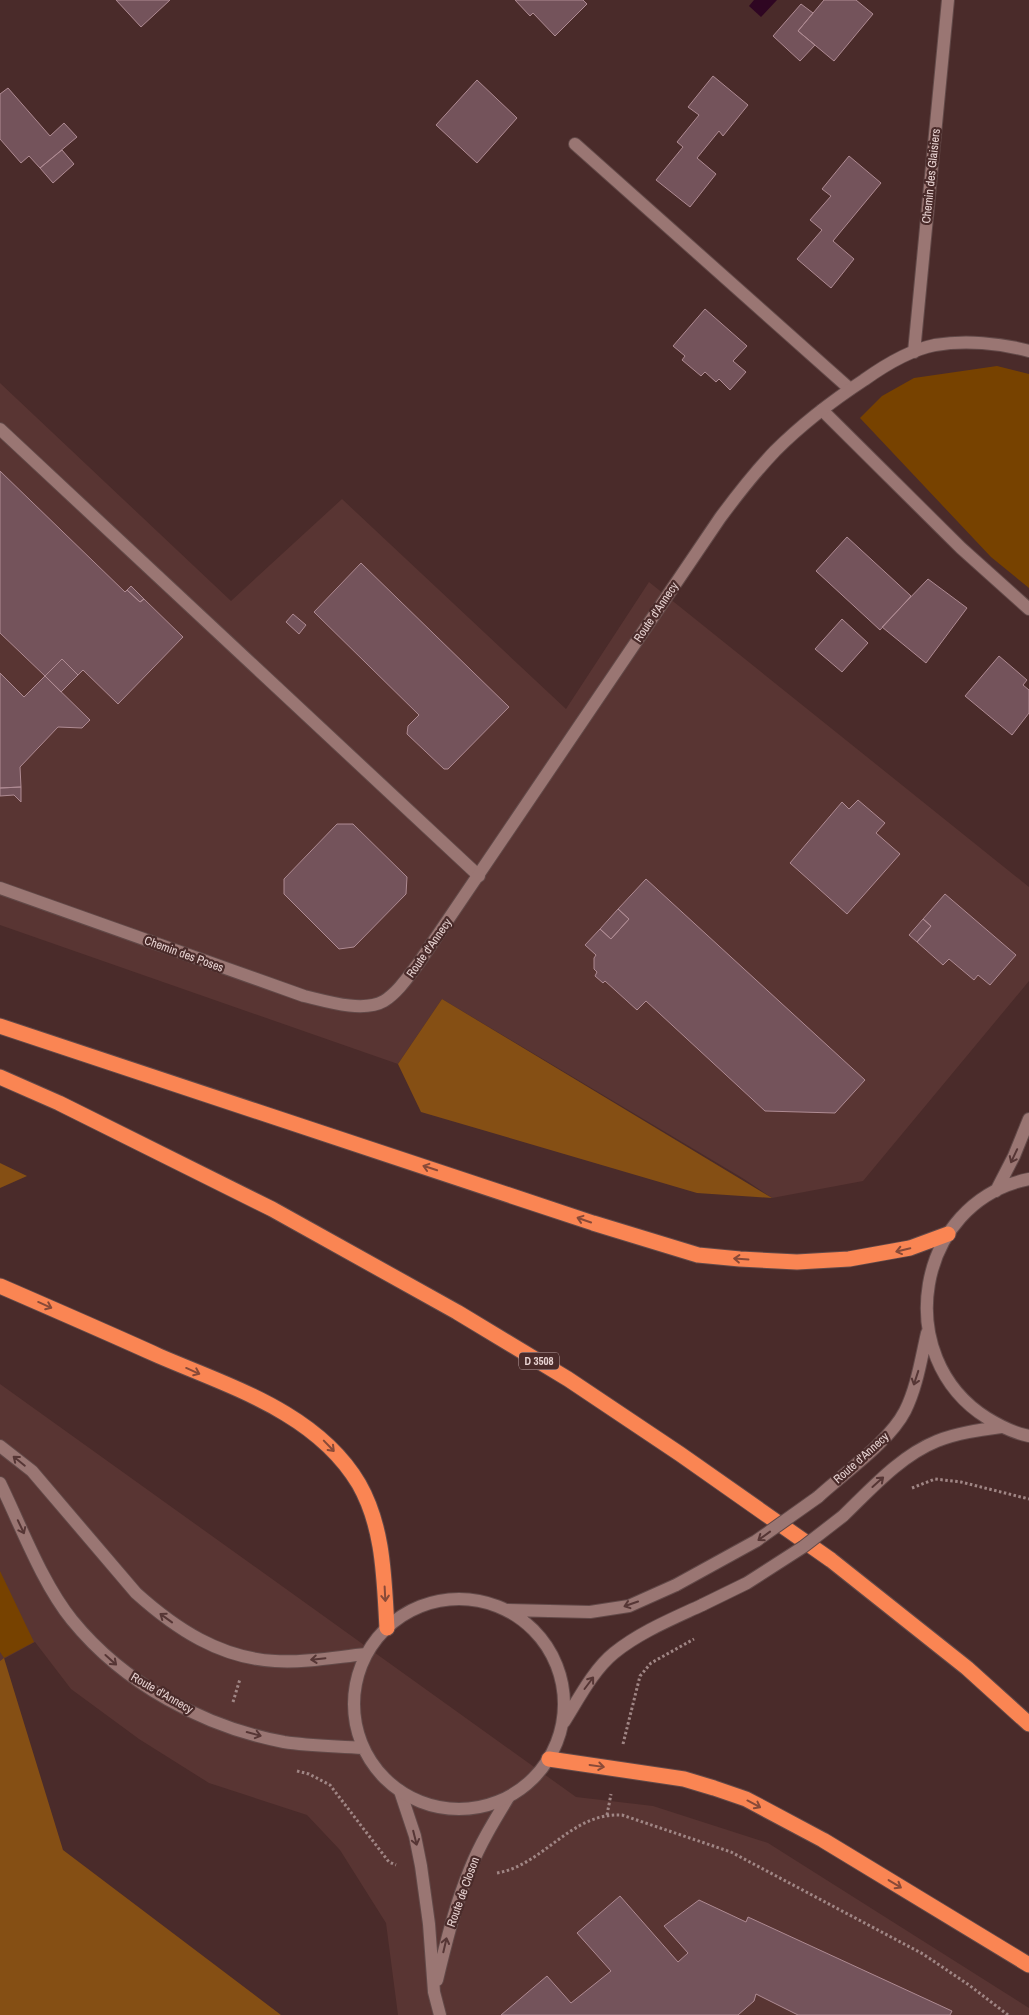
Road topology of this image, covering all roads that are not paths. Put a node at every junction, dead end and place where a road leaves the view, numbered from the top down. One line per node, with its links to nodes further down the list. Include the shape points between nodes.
1 (948, 0): 4 (main road, Chemin des Glaisiers)
2 (575, 144): 5 (main road)
3 (1029, 351): 4 (main road, Route d'Annecy, via 961,343 934,345)
4 (914, 352): 5 (main road, Route d'Annecy, via 888,364)
5 (850, 389): 6 (main road, Route d'Annecy)
6 (822, 410): 8 (main road, via 961,548); 9 (main road, Route d'Annecy, via 774,452 720,518)
7 (0, 429): 9 (main road)
8 (1029, 609)
9 (479, 876): 11 (main road, Route d'Annecy, via 406,981 383,1002)
10 (0, 888): 11 (main road, Chemin des Poses, via 268,984 332,1003)
11 (371, 1005)
12 (0, 1026): 17 (highway, one-way to 12, via 910,1248 849,1259 797,1262 698,1255 593,1224)
13 (0, 1077): 28 (highway, D 3508, via 60,1103 272,1209 457,1312 568,1379 830,1560 967,1668)
14 (1029, 1118): 16 (main road, one-way to 16)
15 (1029, 1179): 16 (main road)
16 (996, 1191): 17 (main road, via 978,1202)
17 (948, 1234): 19 (main road, via 936,1256 929,1280 926,1305)
18 (0, 1286): 25 (highway, one-way to 25, via 247,1394 290,1416 322,1439 345,1462 371,1511 383,1562)
19 (928, 1331): 20 (main road, via 937,1361 953,1388 974,1410); 24 (main road, Route d'Annecy, one-way to 24, bridge, via 918,1375 905,1411 885,1438 818,1497 756,1541 676,1585 629,1606 590,1612)
20 (1001, 1427): 21 (main road); 27 (main road, one-way to 20, bridge, via 588,1684 613,1654 651,1628 748,1583 803,1547 843,1516 902,1461 935,1442 964,1432)
21 (1029, 1436)
22 (0, 1446): 26 (main road, one-way to 22, via 274,1661 238,1655 198,1640 136,1593 32,1471)
23 (0, 1483): 29 (main road, Route d'Annecy, one-way to 29, via 33,1553 71,1619 126,1673 181,1706 239,1730 286,1742)
24 (507, 1610): 25 (main road, via 476,1600 444,1600 413,1609); 27 (main road, via 529,1626 547,1646 558,1670 564,1697)
25 (387, 1628): 26 (main road)
26 (366, 1654): 29 (main road, via 356,1684 355,1701 355,1717)
27 (562, 1724): 30 (main road)
28 (1029, 1724)
29 (363, 1748): 31 (main road, via 378,1772)
30 (549, 1759): 32 (main road, via 531,1781); 33 (highway, one-way to 33, via 684,1779 746,1799 824,1840)
31 (400, 1791): 32 (main road, via 425,1804 452,1810 481,1807); 34 (main road, Route de Closon, one-way to 34, via 421,1866)
32 (508, 1798): 34 (main road, Route de Closon, one-way to 32, via 469,1871)
33 (1029, 1965)
34 (434, 1992): 35 (main road, Route de Closon)
35 (440, 2015)

